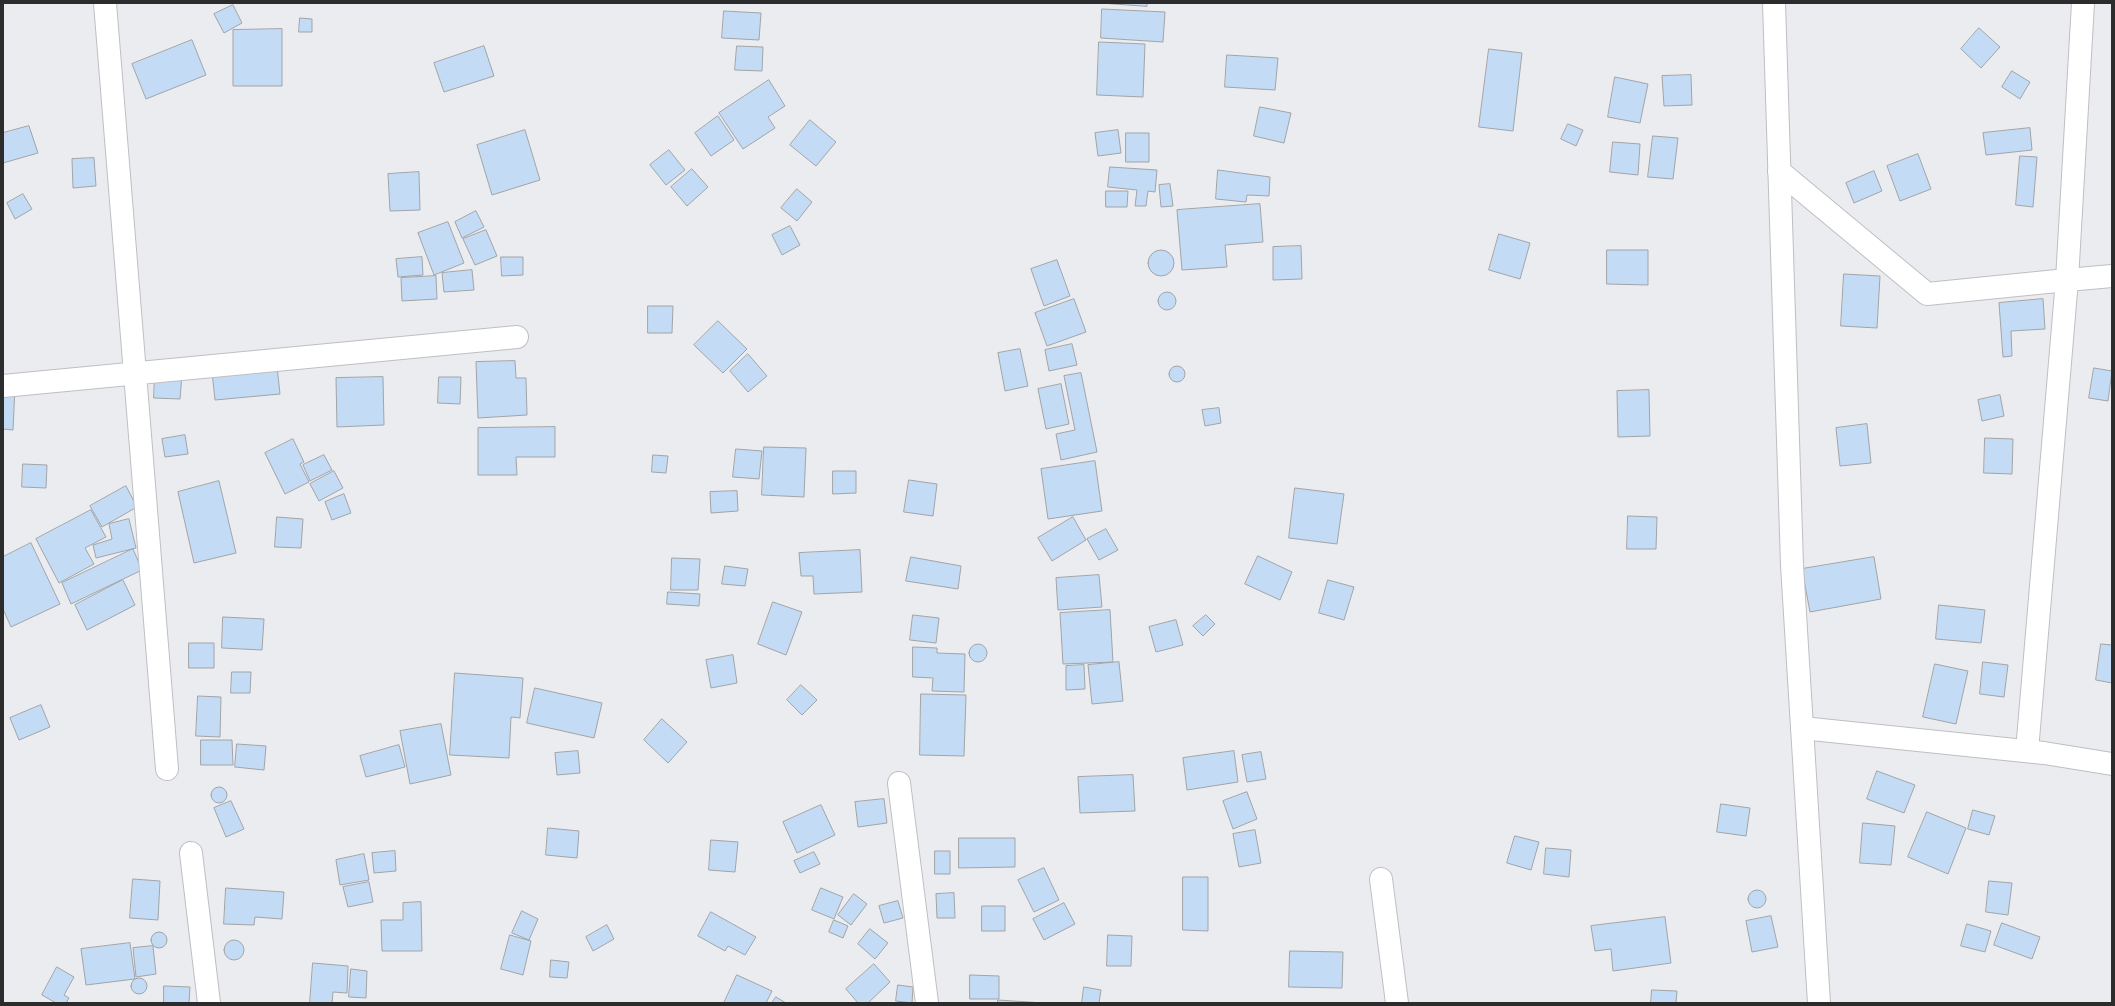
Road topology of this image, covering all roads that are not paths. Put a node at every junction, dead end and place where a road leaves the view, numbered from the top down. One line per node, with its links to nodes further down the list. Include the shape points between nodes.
1 (105, 3): 12 (street)
2 (1774, 3): 4 (street)
3 (2083, 3): 6 (street)
4 (1779, 171): 6 (street, via 1927,294); 9 (street, via 1792,565)
5 (2112, 276): 6 (street)
6 (2067, 280): 10 (street)
7 (518, 337): 8 (street)
8 (3, 386)
9 (1802, 728): 10 (street); 19 (street)
10 (2027, 752): 11 (street)
11 (2112, 764)
12 (167, 769)
13 (899, 783): 17 (street)
14 (191, 853): 16 (street)
15 (1381, 879): 18 (street)
16 (210, 1003)
17 (927, 1003)
18 (1397, 1003)
19 (1819, 1003)

